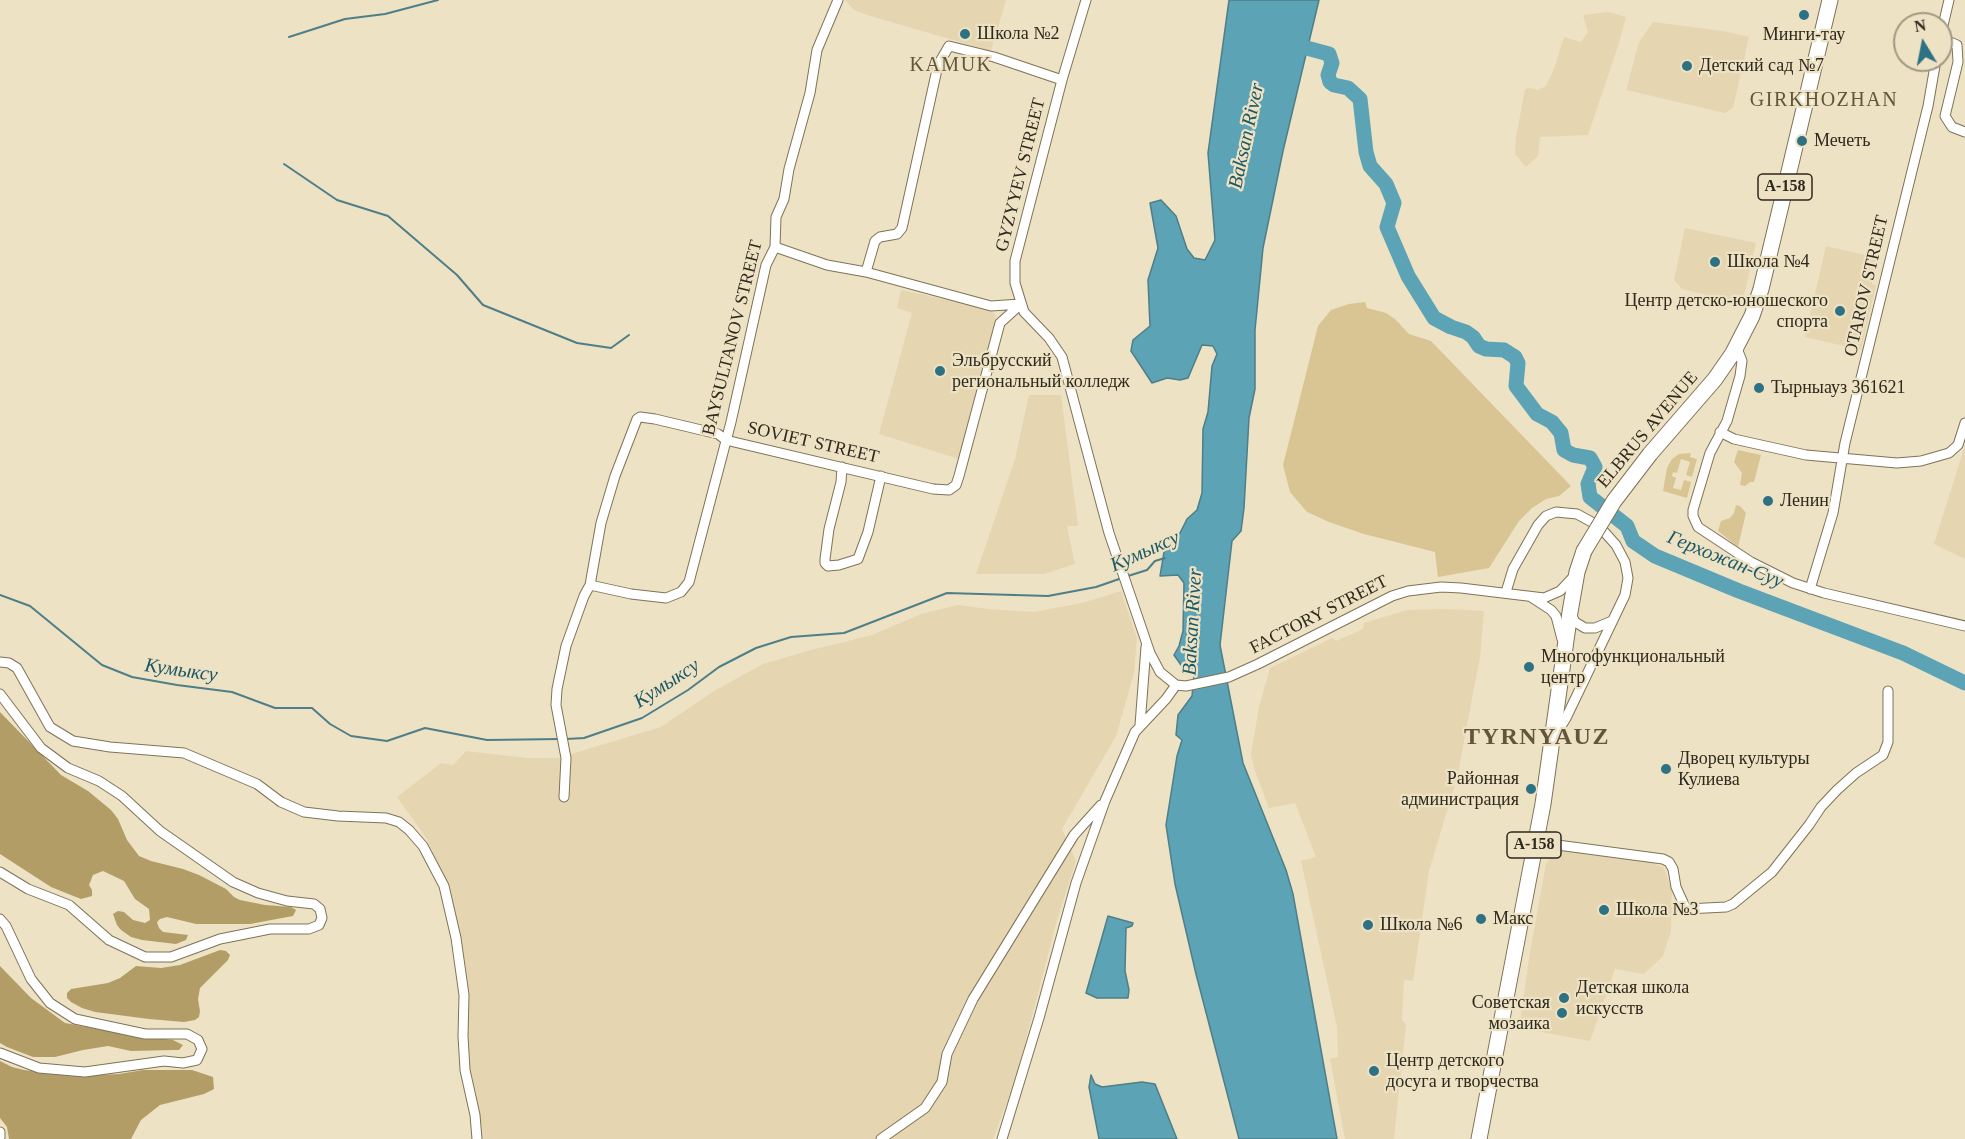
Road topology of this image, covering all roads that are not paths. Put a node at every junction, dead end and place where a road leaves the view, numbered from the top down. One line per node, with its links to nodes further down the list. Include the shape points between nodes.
1 (838, 0): 8 (street, BAYSULTANOV STREET, via 817,50 784,199 776,217)
2 (1086, 0): 6 (street, GYZYYEV STREET)
3 (1830, 0): 11 (main road, ELBRUS AVENUE / А-158, via 1761,289 1750,322)
4 (1953, 43): 7 (street, via 1957,45 1958,62 1945,116 1952,127)
5 (1934, 72): 15 (street, OTAROV STREET)
6 (1062, 80): 9 (street, via 949,46 938,65 902,228 897,234 875,241); 10 (street, GYZYYEV STREET, via 1016,261 1015,284)
7 (1965, 132)
8 (775, 247): 9 (street, via 828,265); 14 (street, BAYSULTANOV STREET, via 766,265)
9 (866, 272): 10 (street, via 991,306)
10 (1021, 304): 17 (street, SOVIET STREET, via 1000,323 957,484 943,491); 26 (street, via 1062,357 1103,513)
11 (1736, 346): 13 (street, via 1742,361 1740,376 1731,412); 18 (main road, ELBRUS AVENUE / А-158, bridge, via 1707,390 1614,501 1584,551)
12 (1965, 423): 15 (street, via 1958,445 1942,456 1897,463)
13 (1720, 432): 15 (street, via 1734,439 1806,455); 20 (street, via 1693,510 1694,521 1707,535 1751,562)
14 (726, 440): 16 (street, SOVIET STREET); 19 (street, BAYSULTANOV STREET, via 694,568 685,587 666,598); 19 (street, SOVIET STREET, via 718,434 640,417 615,476 601,523)
15 (1843, 457): 20 (street, OTAROV STREET, via 1833,513)
16 (842, 467): 17 (street, SOVIET STREET); 17 (street, via 829,530 825,559 828,566 858,559)
17 (881, 476)
18 (1577, 572): 22 (street, via 1556,594); 23 (main road, ELBRUS AVENUE / А-158)
19 (590, 585): 34 (street, via 566,645 557,689 556,705 566,758)
20 (1810, 589): 25 (street)
21 (1506, 592): 22 (street, FACTORY STREET); 24 (street, via 1538,525 1556,512 1572,512 1605,532 1625,562 1627,589); 29 (street, FACTORY STREET, via 1441,587 1398,593 1258,664 1229,676)
22 (1531, 597): 27 (street, via 1556,616)
23 (1570, 612): 24 (street, via 1575,622 1585,628); 27 (main road, ELBRUS AVENUE / А-158)
24 (1612, 621): 33 (street)
25 (1965, 626)
26 (1147, 643): 29 (street, via 1160,672); 32 (street)
27 (1564, 647): 33 (main road, ELBRUS AVENUE / А-158)
28 (0, 662): 40 (street, via 17,668 50,727 73,741 184,753 257,784 281,802 304,812 386,818 409,830 423,846 444,886 456,938 464,995 465,1070)
29 (1181, 685): 32 (street)
30 (1888, 691): 36 (street, via 1888,742 1883,756 1837,790 1772,872 1726,907 1686,909 1673,869 1663,859)
31 (0, 694): 37 (street, via 41,748 68,768 122,796 160,831 233,882 287,901 314,904 322,918 319,925 309,929 270,929 220,939 171,957 145,957 109,940 69,905 28,889)
32 (1140, 725): 35 (street, via 1126,747)
33 (1552, 740): 36 (main road, ELBRUS AVENUE / А-158)
34 (564, 797)
35 (1105, 801): 41 (street, via 1074,835 973,999 947,1054 937,1091 925,1108); 42 (street, via 1076,884)
36 (1535, 842): 43 (main road, ELBRUS AVENUE / А-158)
37 (0, 872)
38 (0, 919): 39 (street, via 31,979 50,1003 75,1019 145,1034 188,1034 198,1040 202,1049 197,1060 183,1063 164,1061 85,1072 39,1068)
39 (0, 1053)
40 (477, 1139)
41 (881, 1139)
42 (1002, 1139)
43 (1479, 1139)

